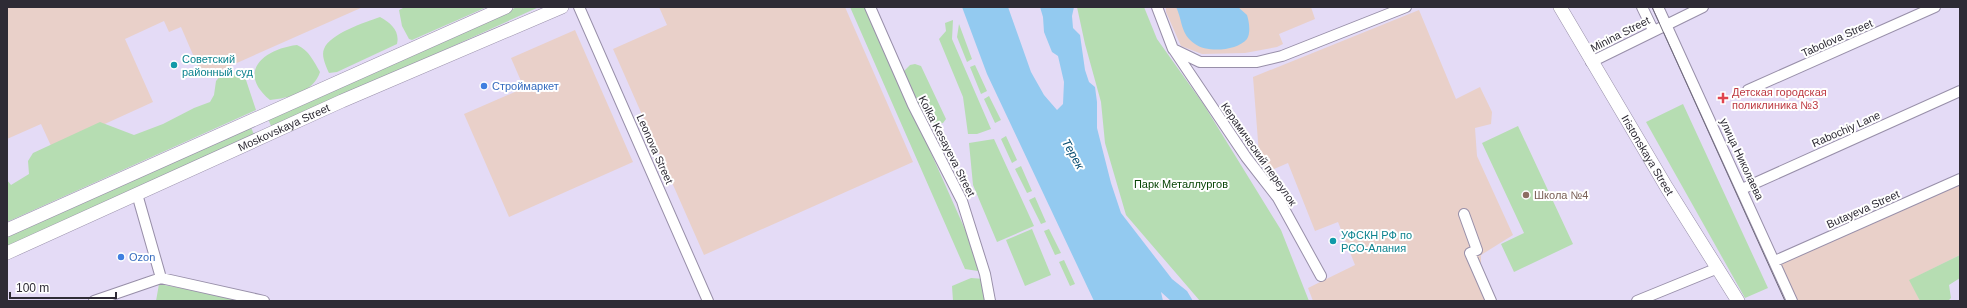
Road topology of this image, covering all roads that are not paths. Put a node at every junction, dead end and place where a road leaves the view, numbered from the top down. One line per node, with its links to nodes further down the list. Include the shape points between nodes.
1 (506, 7): 22 (main road, Moskovskaya Street)
2 (562, 7): 20 (main road, Moskovskaya Street, via 352,97)
3 (580, 7): 30 (street, Leonova Street)
4 (870, 7): 31 (street, Kolka Kesayeva Street, via 913,105 962,201 985,274)
5 (1157, 7): 14 (street, Керамический переулок)
6 (1406, 7): 14 (street, via 1282,56 1257,62 1200,62)
7 (1560, 7): 15 (main road, Iristonskaya Street)
8 (1642, 7): 13 (street)
9 (1658, 7): 12 (street, улица Николаева)
10 (1702, 7): 12 (street, Minina Street)
11 (1935, 7): 16 (street, Tabolova Street)
12 (1666, 24): 13 (street, Minina Street); 19 (street, улица Николаева)
13 (1653, 30): 15 (street, Minina Street)
14 (1173, 49): 26 (street, Керамический переулок, via 1246,157 1278,198)
15 (1591, 62): 25 (main road, Iristonskaya Street)
16 (1748, 90)
17 (1960, 91): 19 (street, Rabochiy Lane)
18 (1960, 179): 24 (street, Butayeva Street)
19 (1742, 189): 24 (street, улица Николаева)
20 (137, 194): 23 (main road, Moskovskaya Street); 27 (street)
21 (1464, 214): 32 (street, via 1478,250 1470,253)
22 (7, 230)
23 (7, 253)
24 (1775, 261): 35 (street, улица Николаева)
25 (1718, 268): 33 (street); 34 (main road, Iristonskaya Street)
26 (1321, 276)
27 (161, 278): 28 (street); 29 (street)
28 (94, 301)
29 (264, 301)
30 (708, 301)
31 (990, 301)
32 (1491, 301)
33 (1637, 301)
34 (1738, 301)
35 (1792, 301)

